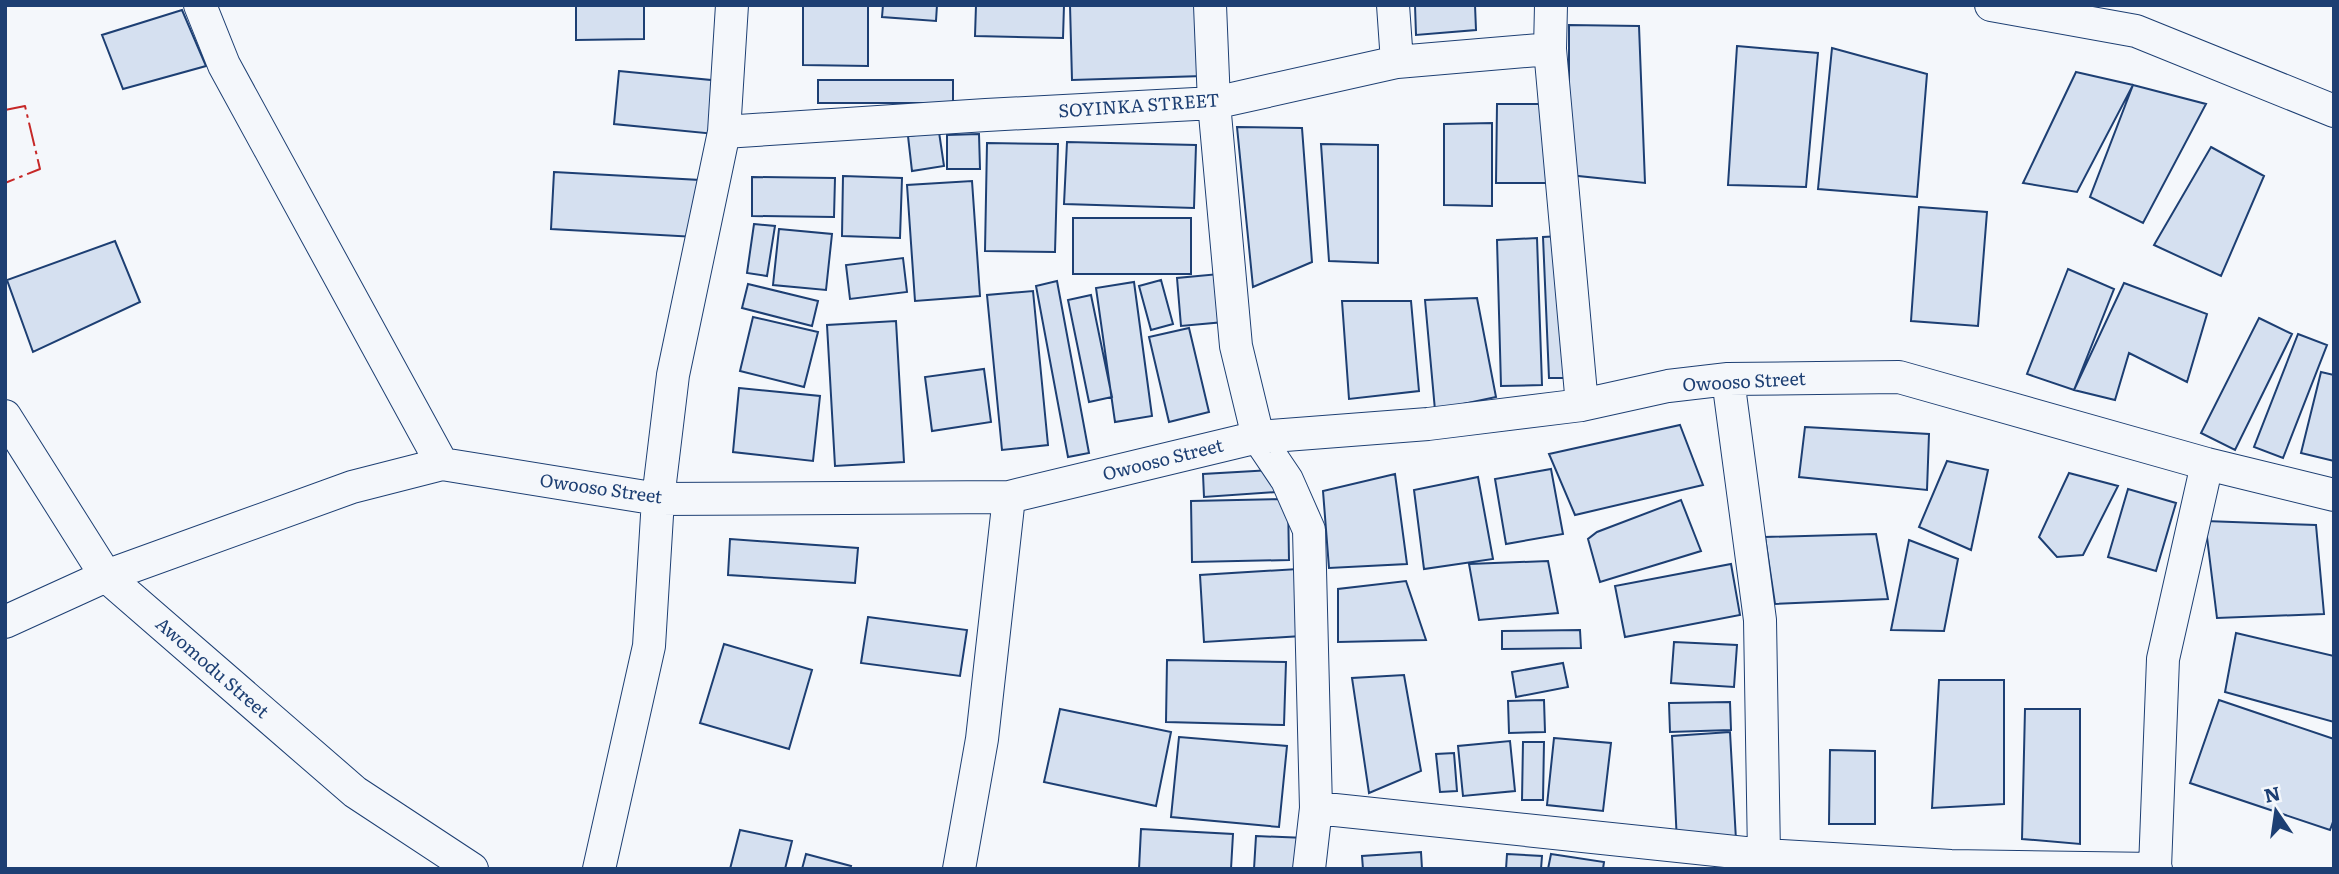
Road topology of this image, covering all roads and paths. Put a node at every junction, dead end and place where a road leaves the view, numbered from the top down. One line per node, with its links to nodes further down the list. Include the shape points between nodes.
1 (200, 5): 16 (street, via 224,65)
2 (732, 5): 11 (street)
3 (1210, 5): 9 (street)
4 (1393, 5): 8 (street)
5 (1551, 5): 7 (street)
6 (1991, 5): 10 (street, via 2136,31)
7 (1550, 49): 8 (street, SOYINKA STREET); 13 (street)
8 (1397, 62): 9 (street, SOYINKA STREET)
9 (1214, 103): 11 (street, SOYINKA STREET); 15 (street, via 1236,346)
10 (2334, 110)
11 (724, 132): 20 (street, via 673,375)
12 (1728, 379): 13 (street, Owooso Street, via 1668,386); 17 (street, Owooso Street, via 1899,377); 24 (street, via 1760,620)
13 (1582, 405): 15 (street, Owooso Street)
14 (5, 416): 21 (street, Awomodu Street)
15 (1258, 438): 19 (street, Owooso Street); 23 (street, via 1287,480 1309,530)
16 (442, 464): 20 (street, Owooso Street); 21 (street, Owooso Street, via 352,487)
17 (2207, 464): 18 (street, Owooso Street); 25 (street, via 2163,659)
18 (2334, 495)
19 (1009, 497): 20 (street, Owooso Street); 28 (street, via 982,740)
20 (658, 499): 27 (street, via 649,646)
21 (106, 576): 22 (street, Owooso Street); 26 (street, Awomodu Street, via 355,792)
22 (5, 622)
23 (1316, 808): 24 (street); 29 (street)
24 (1764, 855): 25 (street, via 1951,866)
25 (2155, 868)
26 (472, 869)
27 (599, 869)
28 (959, 869)
29 (1310, 869)

